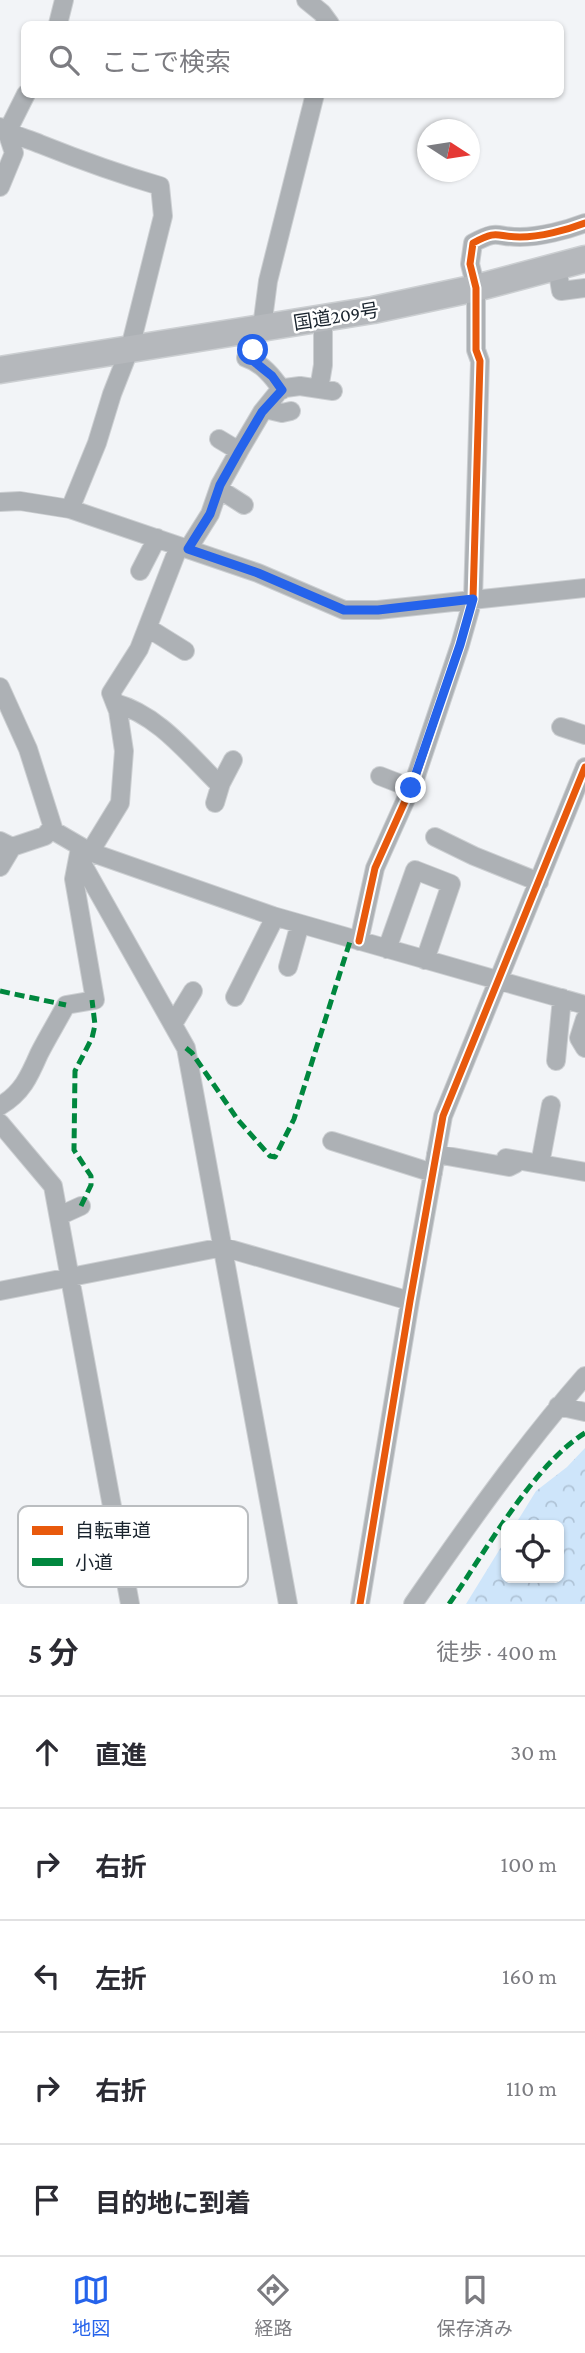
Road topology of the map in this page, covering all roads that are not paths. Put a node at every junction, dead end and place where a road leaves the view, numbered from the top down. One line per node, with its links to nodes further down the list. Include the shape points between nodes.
1 (64, 0): 3 (street)
2 (306, 0): 4 (street)
3 (59, 21)
4 (328, 21)
5 (23, 98): 7 (street)
6 (314, 98): 16 (street)
7 (4, 129): 8 (street, via 14,153); 15 (street, via 92,165 160,186 163,216)
8 (0, 187)
9 (585, 223): 12 (street, via 521,237 492,233 473,243 470,264)
10 (585, 259): 12 (highway, 国道209号)
11 (559, 279): 13 (street, via 561,291)
12 (476, 288): 16 (highway, 国道209号, via 373,310); 31 (street, via 480,361)
13 (585, 288)
14 (323, 330): 18 (street, via 326,390 300,386)
15 (130, 348): 16 (highway, 国道209号); 17 (highway, 国道209号); 26 (street)
16 (251, 349): 18 (street)
17 (0, 370)
18 (282, 390): 19 (street)
19 (265, 409): 20 (street); 22 (street)
20 (290, 411)
21 (219, 439): 22 (street)
22 (239, 462): 23 (street)
23 (219, 489): 25 (street); 28 (street, via 210,514)
24 (0, 502): 26 (street)
25 (244, 505)
26 (70, 509): 27 (street)
27 (157, 538): 28 (street); 29 (street)
28 (183, 547): 31 (street, via 344,610); 32 (street)
29 (140, 571)
30 (585, 588): 31 (street)
31 (473, 599): 42 (street)
32 (148, 628): 33 (street); 35 (street, via 111,693)
33 (185, 651)
34 (0, 687): 46 (street, via 28,749)
35 (115, 703): 41 (street, via 146,716); 49 (street, via 124,751 120,803)
36 (561, 727): 37 (street)
37 (585, 735)
38 (233, 761): 41 (street)
39 (585, 767): 44 (street)
40 (380, 776): 42 (street)
41 (221, 783): 43 (street); 45 (street)
42 (411, 788): 54 (street, via 375,868)
43 (239, 789)
44 (579, 800): 51 (street)
45 (215, 803)
46 (52, 827): 48 (street, via 45,836); 49 (street)
47 (435, 837): 51 (street)
48 (6, 844): 50 (street)
49 (83, 852): 52 (street); 64 (street); 68 (street, via 74,879 95,1000 66,1005 32,1074 12,1099)
50 (0, 867)
51 (539, 882): 58 (street)
52 (275, 917): 53 (street); 60 (street)
53 (300, 924): 54 (street); 57 (street)
54 (359, 940): 55 (street)
55 (387, 949): 56 (street); 56 (street, via 415,870 451,884)
56 (425, 960): 58 (street)
57 (288, 967)
58 (499, 981): 61 (street); 71 (street, via 443,1116)
59 (194, 991): 64 (street)
60 (235, 997)
61 (562, 998): 62 (street); 66 (street)
62 (585, 1005)
63 (585, 1019): 65 (street, via 579,1038)
64 (173, 1024): 77 (street, via 186,1048)
65 (585, 1048)
66 (556, 1061)
67 (551, 1105): 72 (street)
68 (0, 1106)
69 (0, 1123): 76 (street, via 53,1186)
70 (332, 1140): 74 (street)
71 (436, 1154): 72 (street, via 509,1167 515,1164 510,1158); 74 (street)
72 (540, 1164): 73 (street)
73 (585, 1172)
74 (433, 1173): 80 (street)
75 (81, 1206): 76 (street)
76 (59, 1216): 78 (street)
77 (223, 1247): 78 (street); 80 (street); 85 (street)
78 (70, 1278): 79 (street); 84 (street)
79 (0, 1291)
80 (410, 1301): 86 (street)
81 (585, 1376): 82 (street)
82 (558, 1406): 83 (street); 87 (street)
83 (585, 1412)
84 (112, 1506)
85 (288, 1604)
86 (360, 1604)
87 (413, 1604)

